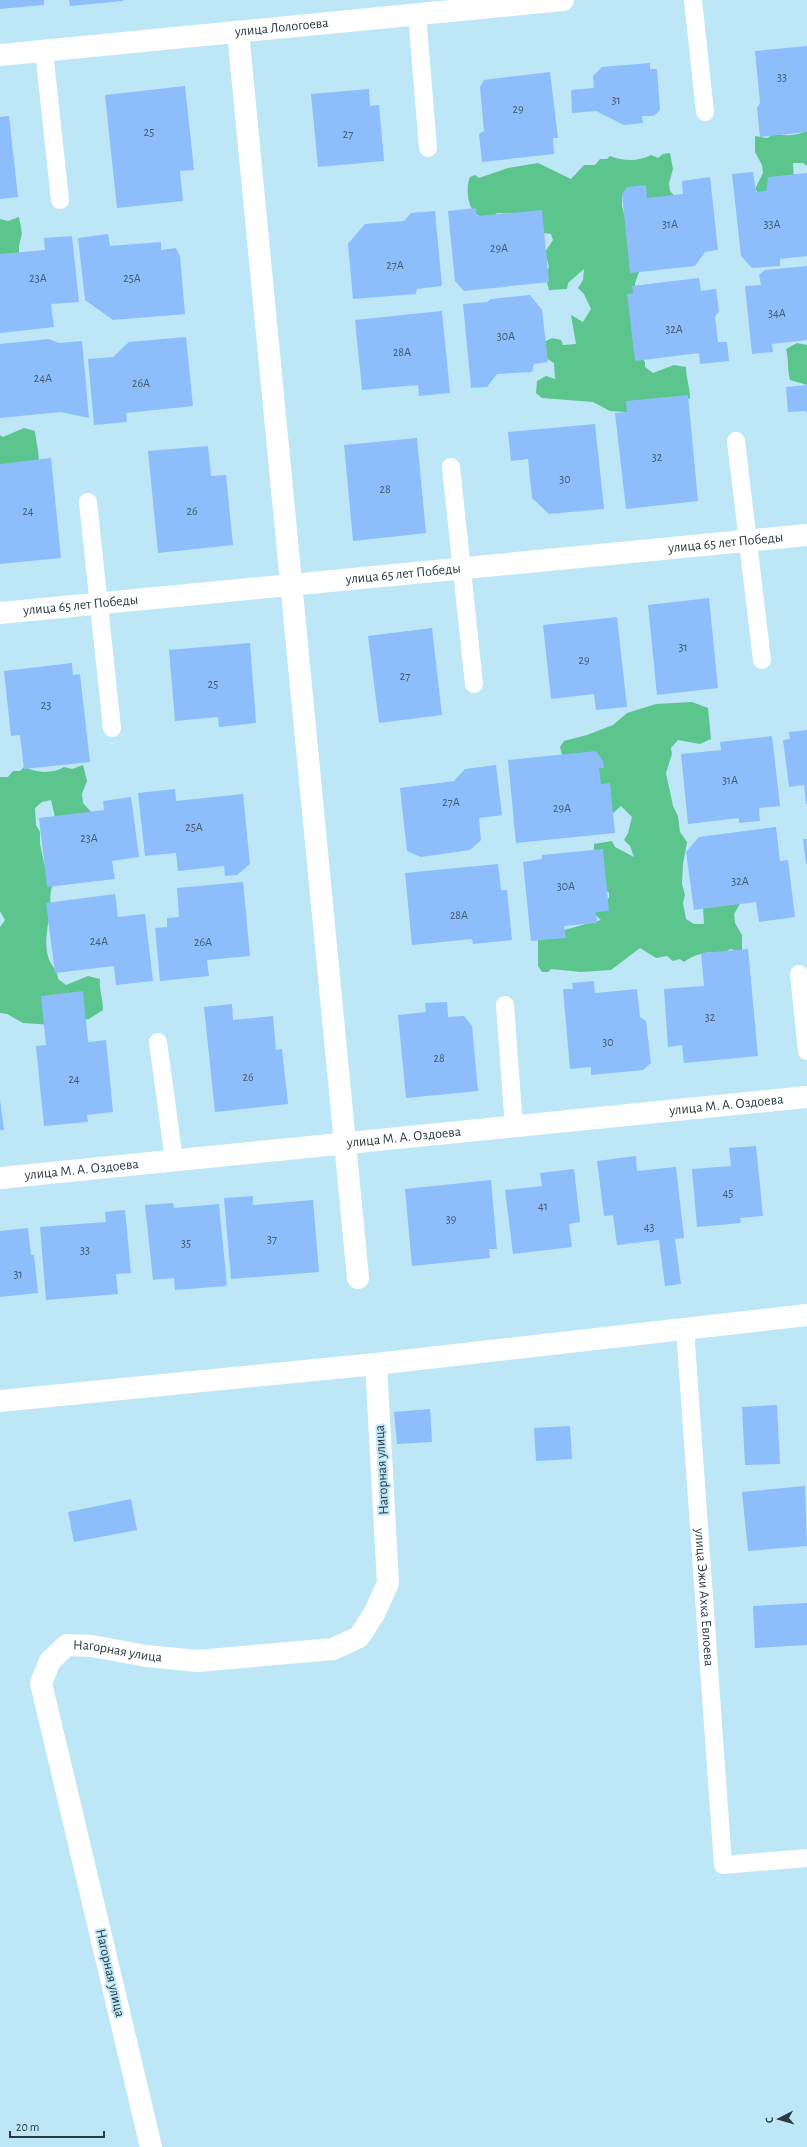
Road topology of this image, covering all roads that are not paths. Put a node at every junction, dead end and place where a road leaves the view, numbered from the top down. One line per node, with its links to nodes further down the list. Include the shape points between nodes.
1 (563, 0): 3 (street, улица Лологоева)
2 (693, 0): 7 (lane)
3 (417, 14): 4 (street, улица Лологоева); 8 (lane)
4 (238, 32): 5 (street, улица Лологоева); 16 (street)
5 (44, 51): 6 (street, улица Лологоева); 9 (lane)
6 (0, 55)
7 (705, 112)
8 (428, 148)
9 (60, 200)
10 (736, 441): 14 (lane)
11 (451, 467): 15 (lane)
12 (88, 502): 17 (lane)
13 (807, 534): 14 (street, улица 65 лет Победы)
14 (748, 540): 15 (street, улица 65 лет Победы); 19 (lane)
15 (462, 568): 16 (street, улица 65 лет Победы); 20 (lane)
16 (291, 585): 17 (street, улица 65 лет Победы); 28 (street)
17 (99, 604): 18 (street, улица 65 лет Победы); 21 (lane)
18 (0, 614)
19 (762, 660)
20 (474, 684)
21 (112, 728)
22 (799, 974): 25 (lane)
23 (505, 1005): 27 (lane)
24 (158, 1042): 29 (lane)
25 (807, 1051)
26 (807, 1097): 27 (street, улица М. А. Оздоева)
27 (514, 1126): 28 (street, улица М. А. Оздоева)
28 (345, 1143): 29 (street, улица М. А. Оздоева); 31 (street)
29 (174, 1160): 30 (street, улица М. А. Оздоева)
30 (0, 1178)
31 (358, 1278)
32 (807, 1315): 33 (street)
33 (684, 1329): 34 (street); 36 (lane, улица Эжи Ахка Евлоева, via 723,1865)
34 (376, 1364): 35 (street); 37 (street, Нагорная улица, via 388,1583 374,1614 359,1637 333,1649 198,1661 146,1656 92,1646 67,1645 50,1661 41,1683)
35 (0, 1401)
36 (807, 1858)
37 (151, 2147)

